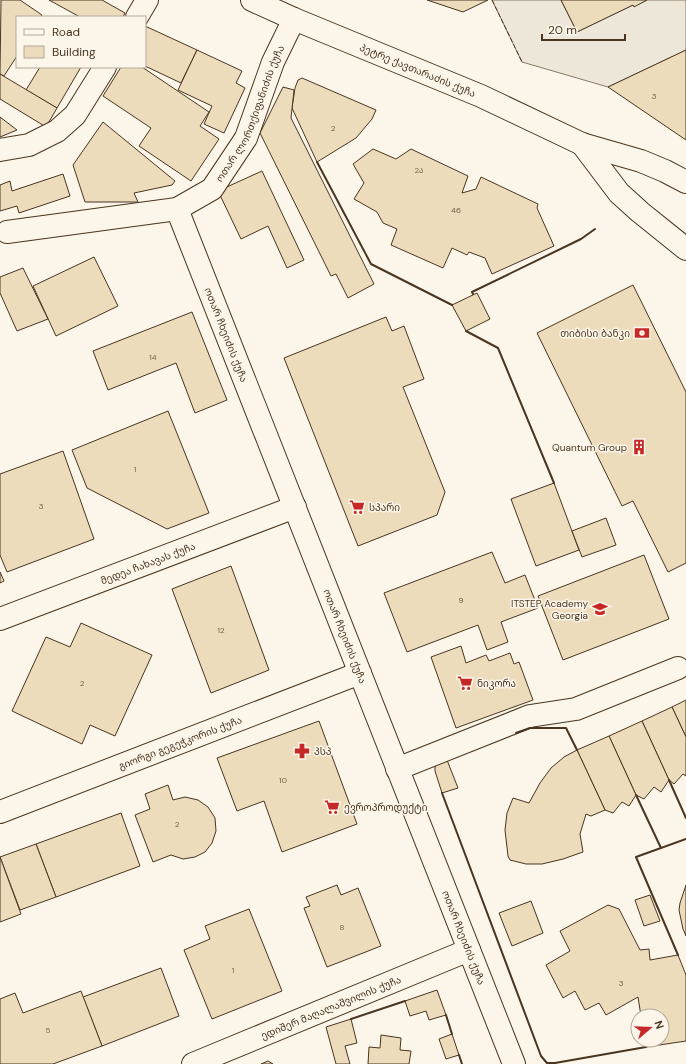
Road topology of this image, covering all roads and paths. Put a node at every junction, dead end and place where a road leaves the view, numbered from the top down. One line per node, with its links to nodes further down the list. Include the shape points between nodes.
1 (147, 0): 3 (street)
2 (252, 0): 4 (street, პეტრე ქავთარაძის ქუჩა)
3 (138, 16)
4 (294, 19): 6 (street, პეტრე ქავთარაძის ქუჩა, via 481,96); 9 (street, ოთარ ლორთქიფანიძის ქუჩა, via 273,62 246,138 212,189)
5 (104, 68): 7 (street, via 75,115 57,131 29,145)
6 (582, 144): 8 (street, პეტრე ქავთარაძის ქუჩა, via 641,161); 11 (street, პეტრე ქავთარაძის ქუჩა, via 619,193)
7 (0, 150)
8 (686, 182)
9 (177, 209): 10 (street, ოთარ ლორთქიფანიძის ქუჩა); 12 (street, ოთარ ჩხეიძის ქუჩა)
10 (7, 232)
11 (686, 250)
12 (295, 507): 13 (street, მედეა ჩახავას ქუჩა); 15 (street, ოთარ ჩხეიძის ქუჩა)
13 (0, 619)
14 (678, 668): 16 (street, via 576,709 530,716)
15 (360, 673): 16 (street, ოთარ ჩხეიძის ქუჩა); 17 (street, გიორგი გეგეჭკორის ქუჩა)
16 (397, 769): 18 (street, ოთარ ჩხეიძის ქუჩა)
17 (0, 812)
18 (469, 950): 19 (street, ედიშერ მაღალაშვილის ქუჩა); 20 (street, ოთარ ჩხეიძის ქუჩა)
19 (193, 1064)
20 (514, 1064)

